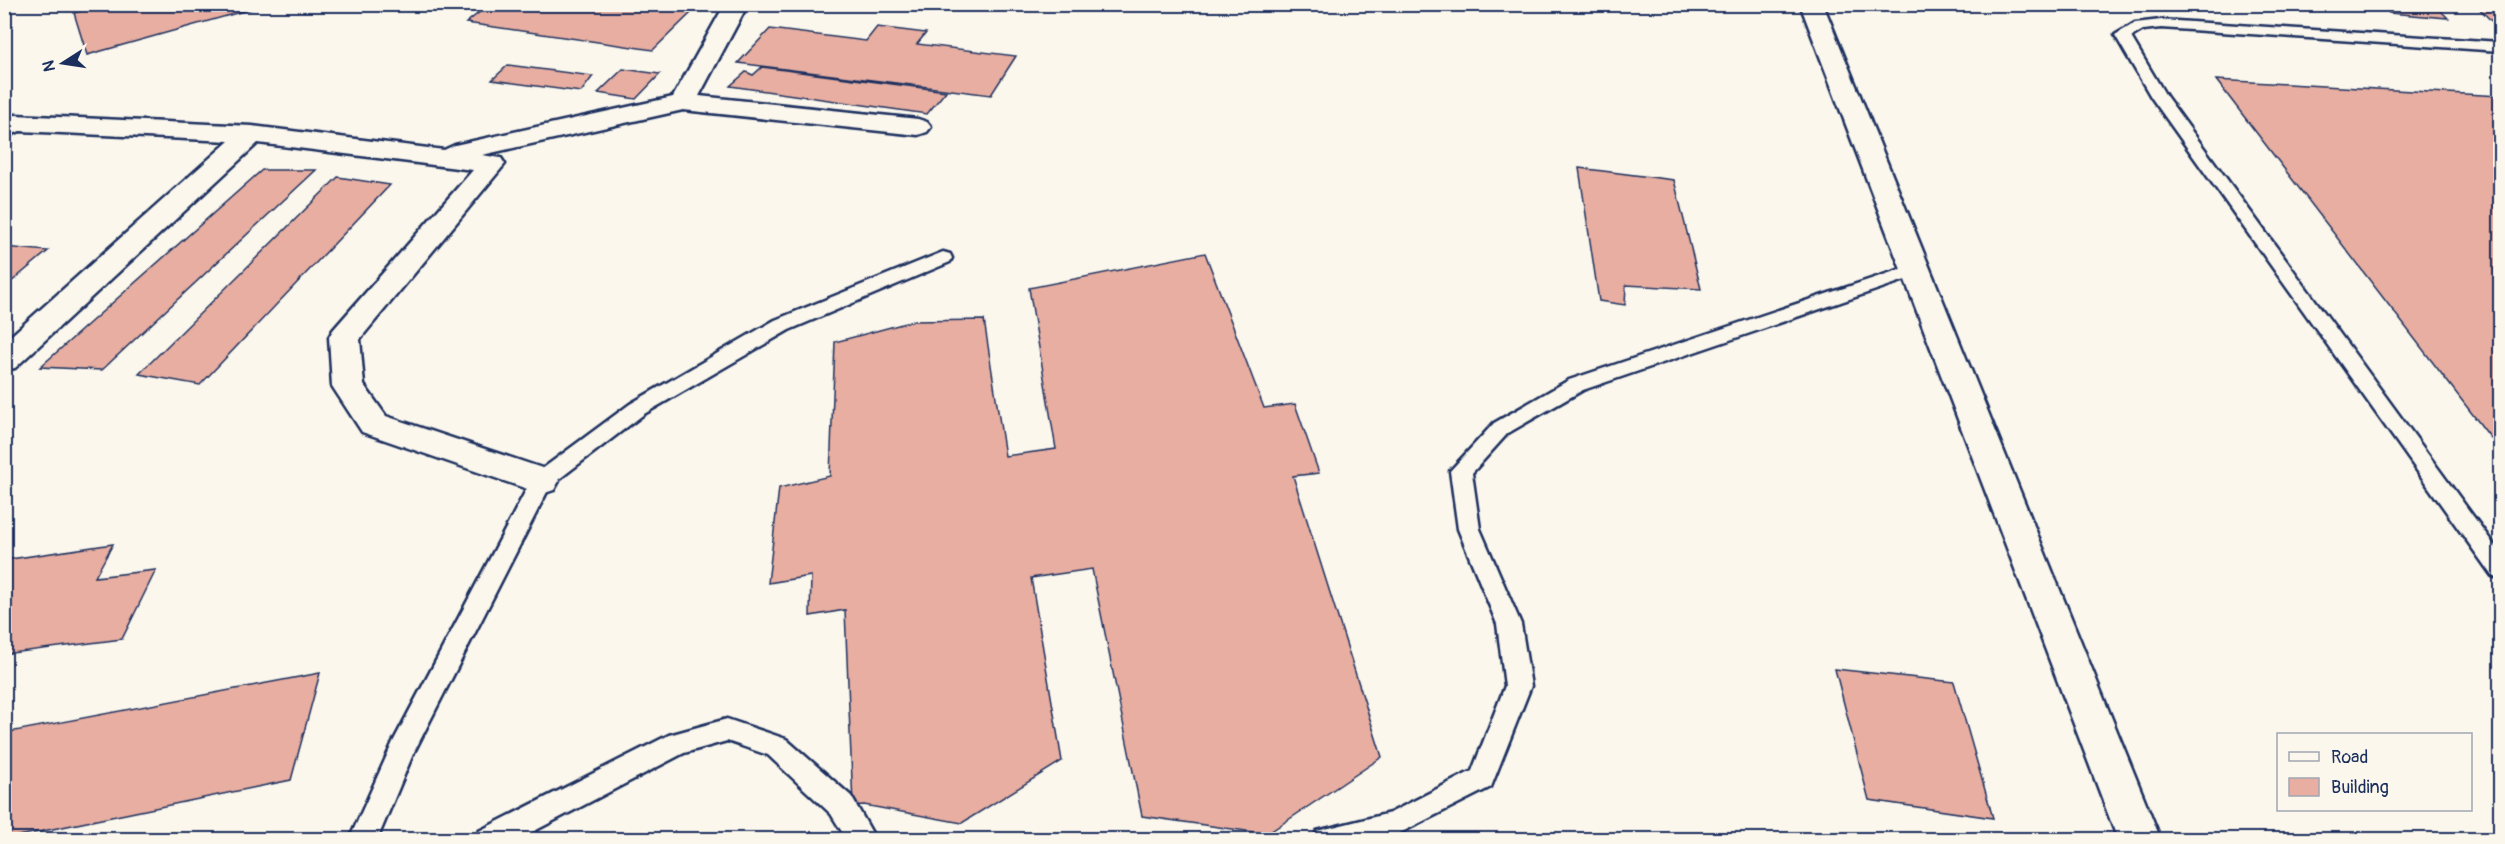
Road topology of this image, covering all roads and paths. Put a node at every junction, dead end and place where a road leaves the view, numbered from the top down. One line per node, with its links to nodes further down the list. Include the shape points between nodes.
1 (737, 4): 4 (street)
2 (1811, 4): 10 (street)
3 (2500, 46): 13 (lane, via 2161,24 2140,26 2123,35 2159,98)
4 (683, 102): 5 (street); 8 (street)
5 (918, 128)
6 (4, 130): 7 (street, via 15,123)
7 (252, 134): 8 (street); 11 (street)
8 (436, 158): 12 (street, via 492,165 344,337 348,386 374,424)
9 (943, 258): 12 (lane, via 782,325 637,409)
10 (1916, 270): 17 (lane, via 1576,385 1501,428 1461,471 1469,529 1509,624 1518,686 1482,779 1394,824); 18 (street)
11 (4, 360)
12 (542, 481): 14 (lane, via 402,750)
13 (2500, 570)
14 (363, 840)
15 (489, 840): 16 (lane, via 678,743 727,730 777,747 841,805)
16 (862, 840)
17 (1327, 840)
18 (2140, 840)

